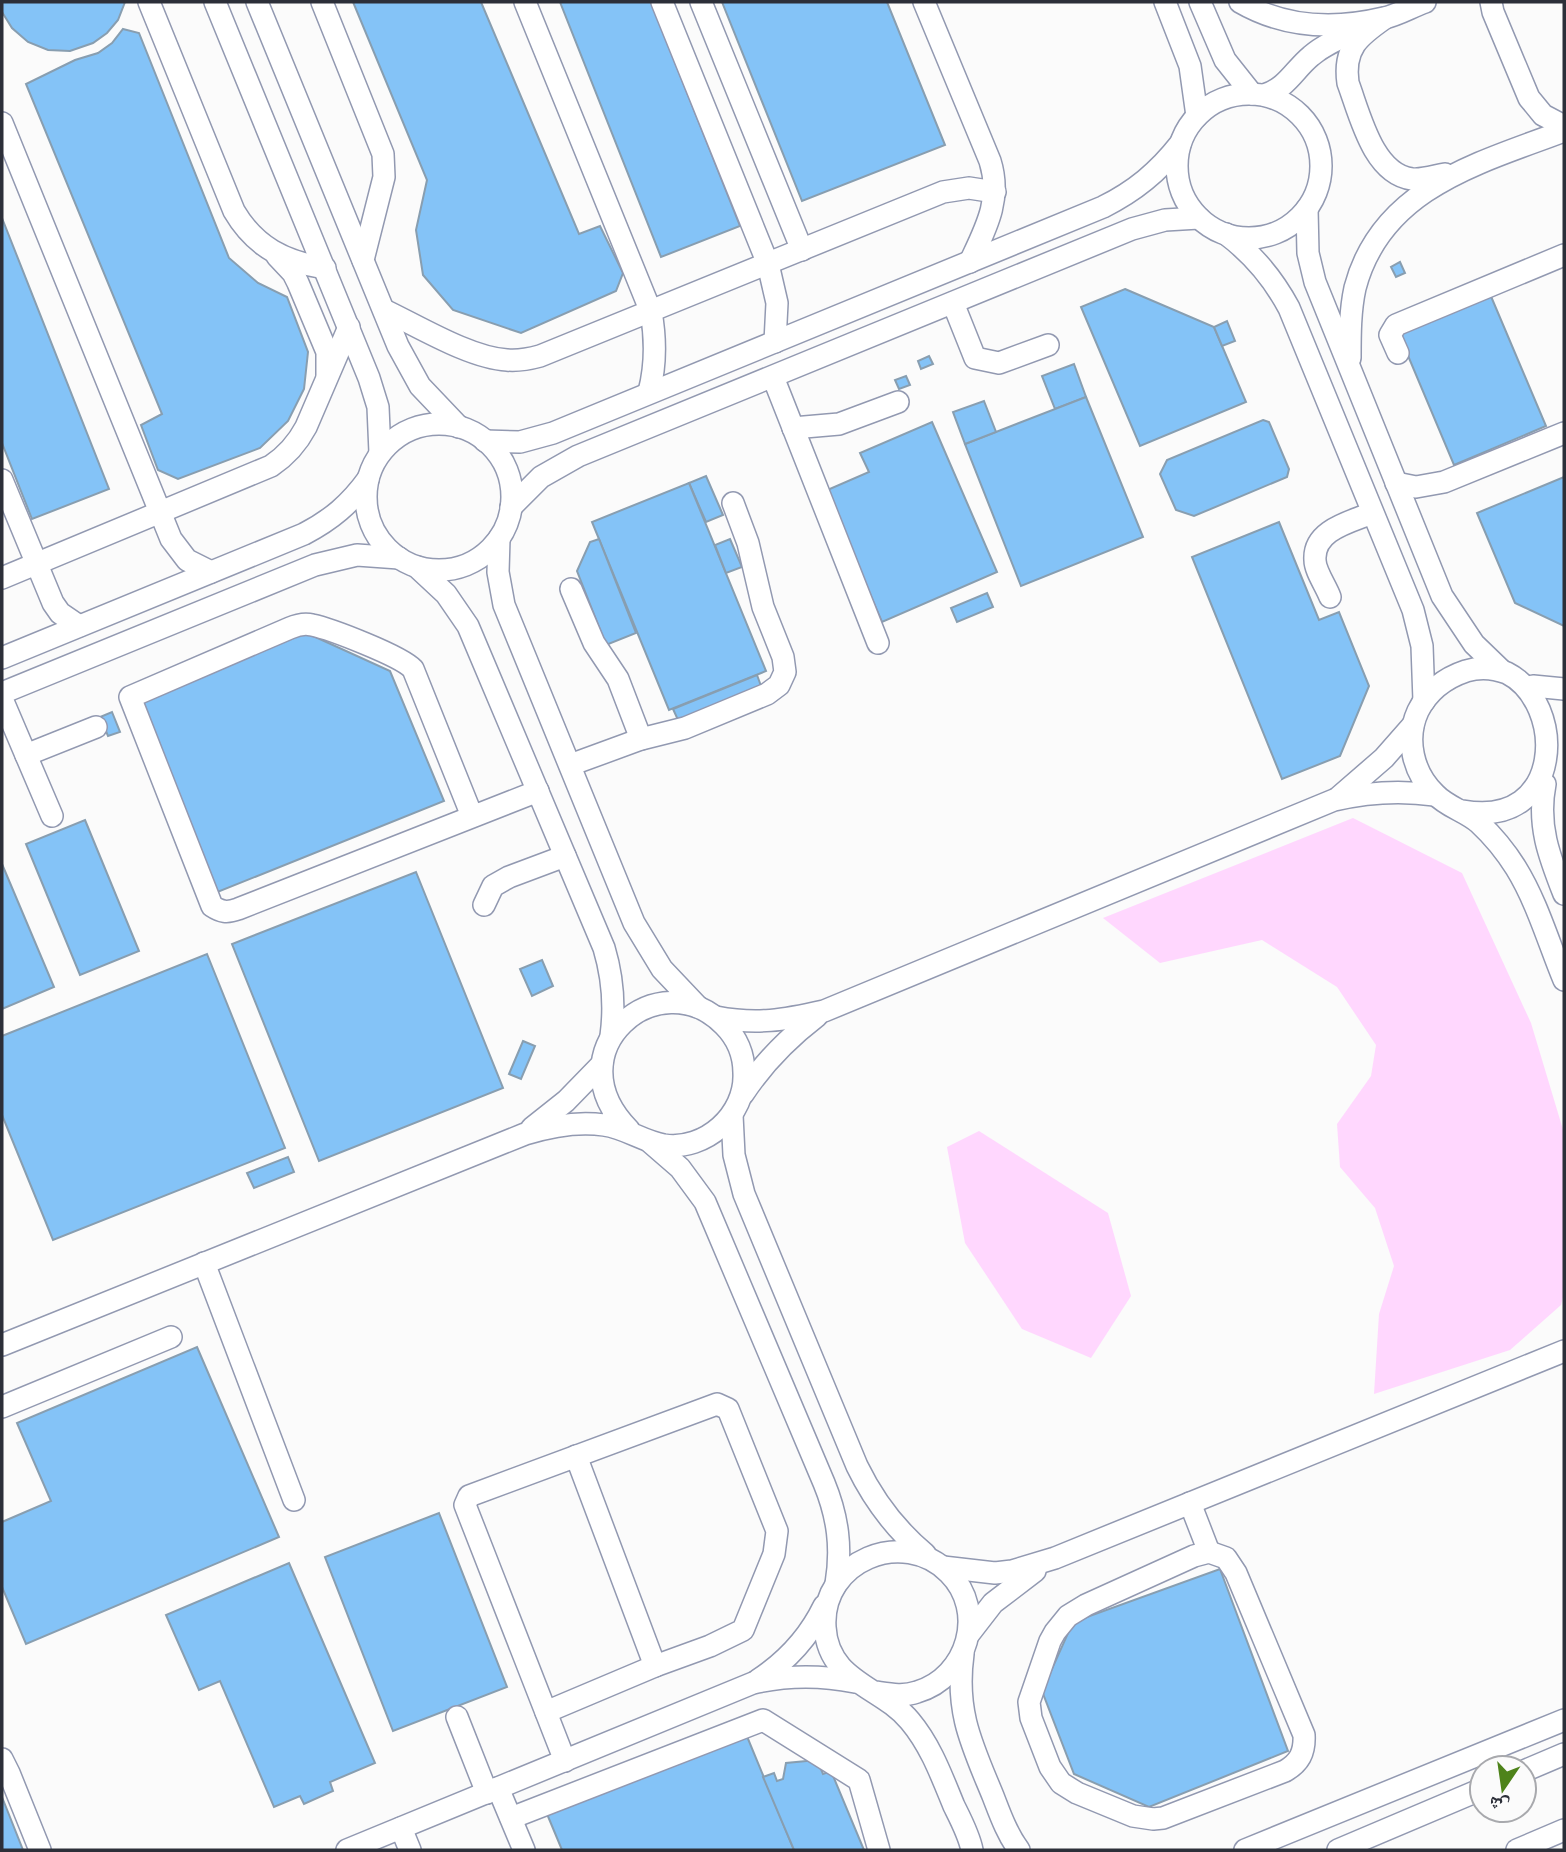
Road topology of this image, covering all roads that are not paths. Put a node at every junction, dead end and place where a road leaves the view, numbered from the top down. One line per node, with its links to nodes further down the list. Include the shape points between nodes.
1 (149, 2): 27 (street, via 234,211 252,236)
2 (215, 2): 32 (street)
3 (257, 2): 29 (street)
4 (322, 2): 29 (street, via 383,154 382,188)
5 (525, 2): 35 (street)
6 (662, 2): 31 (street)
7 (701, 2): 26 (street)
8 (924, 2): 22 (street, via 990,161)
9 (1165, 2): 16 (street, via 1190,66)
10 (1200, 2): 15 (street, via 1225,60)
11 (1240, 2): 14 (street, via 1282,20 1319,26)
12 (1424, 2): 14 (street)
13 (1492, 2): 18 (street, via 1529,98 1543,116)
14 (1385, 18): 15 (street, via 1323,47 1282,87); 21 (street, via 1357,41 1348,61 1348,83 1375,150 1389,169 1411,179)
15 (1258, 94): 16 (street, via 1232,96); 23 (street, via 1296,111 1317,140 1321,176)
16 (1197, 116): 20 (street)
17 (2, 123): 56 (street)
18 (1564, 126)
19 (1564, 131): 21 (street)
20 (1180, 144): 24 (street, via 1179,183); 30 (street, via 1154,174 1121,198)
21 (1461, 170): 40 (street, via 1401,211 1368,254 1352,306)
22 (995, 192): 26 (street, via 969,188 943,192); 30 (street, via 992,212)
23 (1307, 209): 25 (street, via 1291,225 1271,235); 40 (street, via 1311,268)
24 (1199, 218): 25 (street); 33 (street, via 1165,220 1132,229)
25 (1226, 234): 57 (street, via 1269,275 1289,308)
26 (802, 250): 31 (street)
27 (276, 254): 32 (street); 41 (street, via 293,273 324,345)
28 (1564, 255): 39 (street, via 1395,325 1390,335)
29 (363, 260): 34 (street)
30 (970, 262): 37 (street)
31 (768, 264): 35 (street); 37 (street, via 777,303)
32 (325, 268): 36 (street)
33 (953, 303): 38 (street, via 975,358 999,363); 42 (street)
34 (384, 310): 35 (street, via 474,352 507,360 540,356); 45 (street, via 420,386)
35 (651, 312): 43 (street, via 655,355)
36 (349, 327): 41 (street); 49 (street, via 378,407)
37 (775, 342): 43 (street)
38 (1048, 345)
39 (1398, 353)
40 (1350, 370): 53 (street)
41 (327, 377): 56 (street, via 300,439 282,459)
42 (773, 377): 46 (street); 55 (street, via 559,465)
43 (649, 392): 48 (street, via 537,438)
44 (898, 401): 46 (street, via 839,424)
45 (459, 427): 48 (street); 49 (street, via 424,426 408,431)
46 (793, 428): 67 (street)
47 (1564, 433): 52 (street)
48 (485, 441): 55 (street, via 507,471)
49 (380, 453): 50 (street)
50 (368, 479): 60 (street, via 368,515 374,532 385,547); 62 (street, via 323,524)
51 (2, 480): 61 (street)
52 (1444, 482): 53 (street, via 1416,487); 58 (street)
53 (1395, 483): 58 (street)
54 (733, 503): 77 (street, via 763,607 783,657 783,679 768,694 674,732)
55 (511, 507): 59 (street)
56 (161, 512): 61 (street); 62 (street, via 178,550)
57 (1372, 513): 65 (street, via 1325,534 1318,543 1315,561); 74 (street, via 1419,628)
58 (1409, 515): 69 (street, via 1451,612)
59 (499, 539): 60 (street, via 463,566 440,570); 80 (street, via 504,605)
60 (408, 562): 72 (street, via 357,555 315,565); 82 (street, via 446,594 468,626)
61 (36, 564): 63 (street); 66 (street, via 53,603)
62 (211, 572): 66 (street)
63 (3, 573)
64 (571, 589): 77 (street, via 594,643 618,680)
65 (1330, 597)
66 (79, 626): 68 (street)
67 (878, 643)
68 (2, 658)
69 (1501, 670): 70 (street); 74 (street, via 1457,674)
70 (1533, 686): 71 (street); 78 (street, via 1552,712)
71 (1564, 689)
72 (2, 693)
73 (2, 699): 79 (street)
74 (1424, 701): 75 (street)
75 (1413, 725): 83 (street, via 1415,763); 84 (street, via 1369,773)
76 (96, 727): 79 (street)
77 (641, 739): 80 (street)
78 (1560, 753): 81 (street)
79 (26, 755): 86 (street)
80 (570, 765): 93 (street, via 647,947 662,969)
81 (1545, 784): 85 (street, via 1517,807 1500,813); 89 (street, via 1541,811 1544,839)
82 (538, 791): 87 (street); 88 (street)
83 (1435, 795): 84 (street, via 1394,791); 85 (street)
84 (1334, 800): 92 (street)
85 (1463, 811): 91 (street, via 1493,837 1517,870)
86 (52, 816)
87 (472, 817): 87 (street, via 238,909 219,911 212,906 130,697 290,628 320,627 401,659 413,669)
88 (565, 856): 90 (street, via 493,886); 94 (street, via 609,965 614,1001)
89 (1564, 894)
90 (484, 905)
91 (1564, 981)
92 (824, 1011): 93 (street, via 759,1023); 96 (street, via 786,1040)
93 (708, 1013): 94 (street, via 680,1003 660,1004 624,1021); 96 (street, via 732,1033 741,1053 745,1075)
94 (611, 1037): 95 (street)
95 (602, 1064): 97 (street, via 606,1101); 98 (street)
96 (736, 1106): 99 (street, via 719,1129 694,1142 666,1145); 110 (street, via 734,1156 744,1194 857,1466 880,1508)
97 (629, 1130): 98 (street, via 576,1123); 99 (street)
98 (525, 1134): 100 (street)
99 (648, 1141): 111 (street, via 680,1168 714,1221 832,1502 840,1543)
100 (204, 1264): 102 (street); 106 (street)
101 (171, 1337): 104 (street)
102 (2, 1345)
103 (1562, 1351): 107 (street)
104 (2, 1407)
105 (576, 1457): 114 (street); 114 (street, via 717,1404 723,1406 776,1531 774,1554 743,1630); 118 (street, via 470,1496 465,1505)
106 (294, 1500)
107 (1190, 1503): 108 (street); 109 (street)
108 (1209, 1552): 108 (street, via 1077,1610 1055,1632 1033,1686 1030,1710 1050,1767 1069,1789 1133,1816 1163,1818 1285,1771 1299,1761 1304,1735 1236,1573 1226,1558)
109 (1055, 1559): 110 (street, via 995,1573); 112 (street, via 993,1603)
110 (938, 1563): 111 (street, via 902,1551 879,1553 845,1572); 112 (street, via 954,1577 967,1604)
111 (832, 1590): 115 (street, via 825,1628 828,1644); 116 (street, via 806,1637)
112 (969, 1634): 113 (street)
113 (962, 1654): 117 (street, via 951,1671 926,1689 896,1695); 136 (street, via 959,1690 965,1726)
114 (655, 1665): 118 (street)
115 (855, 1682): 116 (street, via 794,1676); 117 (street)
116 (753, 1683): 123 (street)
117 (875, 1692): 135 (street, via 919,1732 935,1759)
118 (546, 1712): 123 (street)
119 (457, 1717): 125 (street)
120 (1564, 1720): 137 (street)
121 (1564, 1754): 124 (street)
122 (2, 1759): 130 (street)
123 (565, 1761): 125 (street)
124 (1538, 1765)
125 (493, 1790): 127 (street); 128 (street)
126 (1468, 1795): 138 (street)
127 (511, 1818): 133 (street); 134 (street, via 763,1720 859,1780)
128 (401, 1828): 131 (street); 132 (street)
129 (1564, 1830): 139 (street)
130 (40, 1850)
131 (347, 1850)
132 (410, 1850)
133 (524, 1850)
134 (879, 1850)
135 (972, 1850)
136 (1019, 1850)
137 (1245, 1850)
138 (1338, 1850)
139 (1517, 1850)

